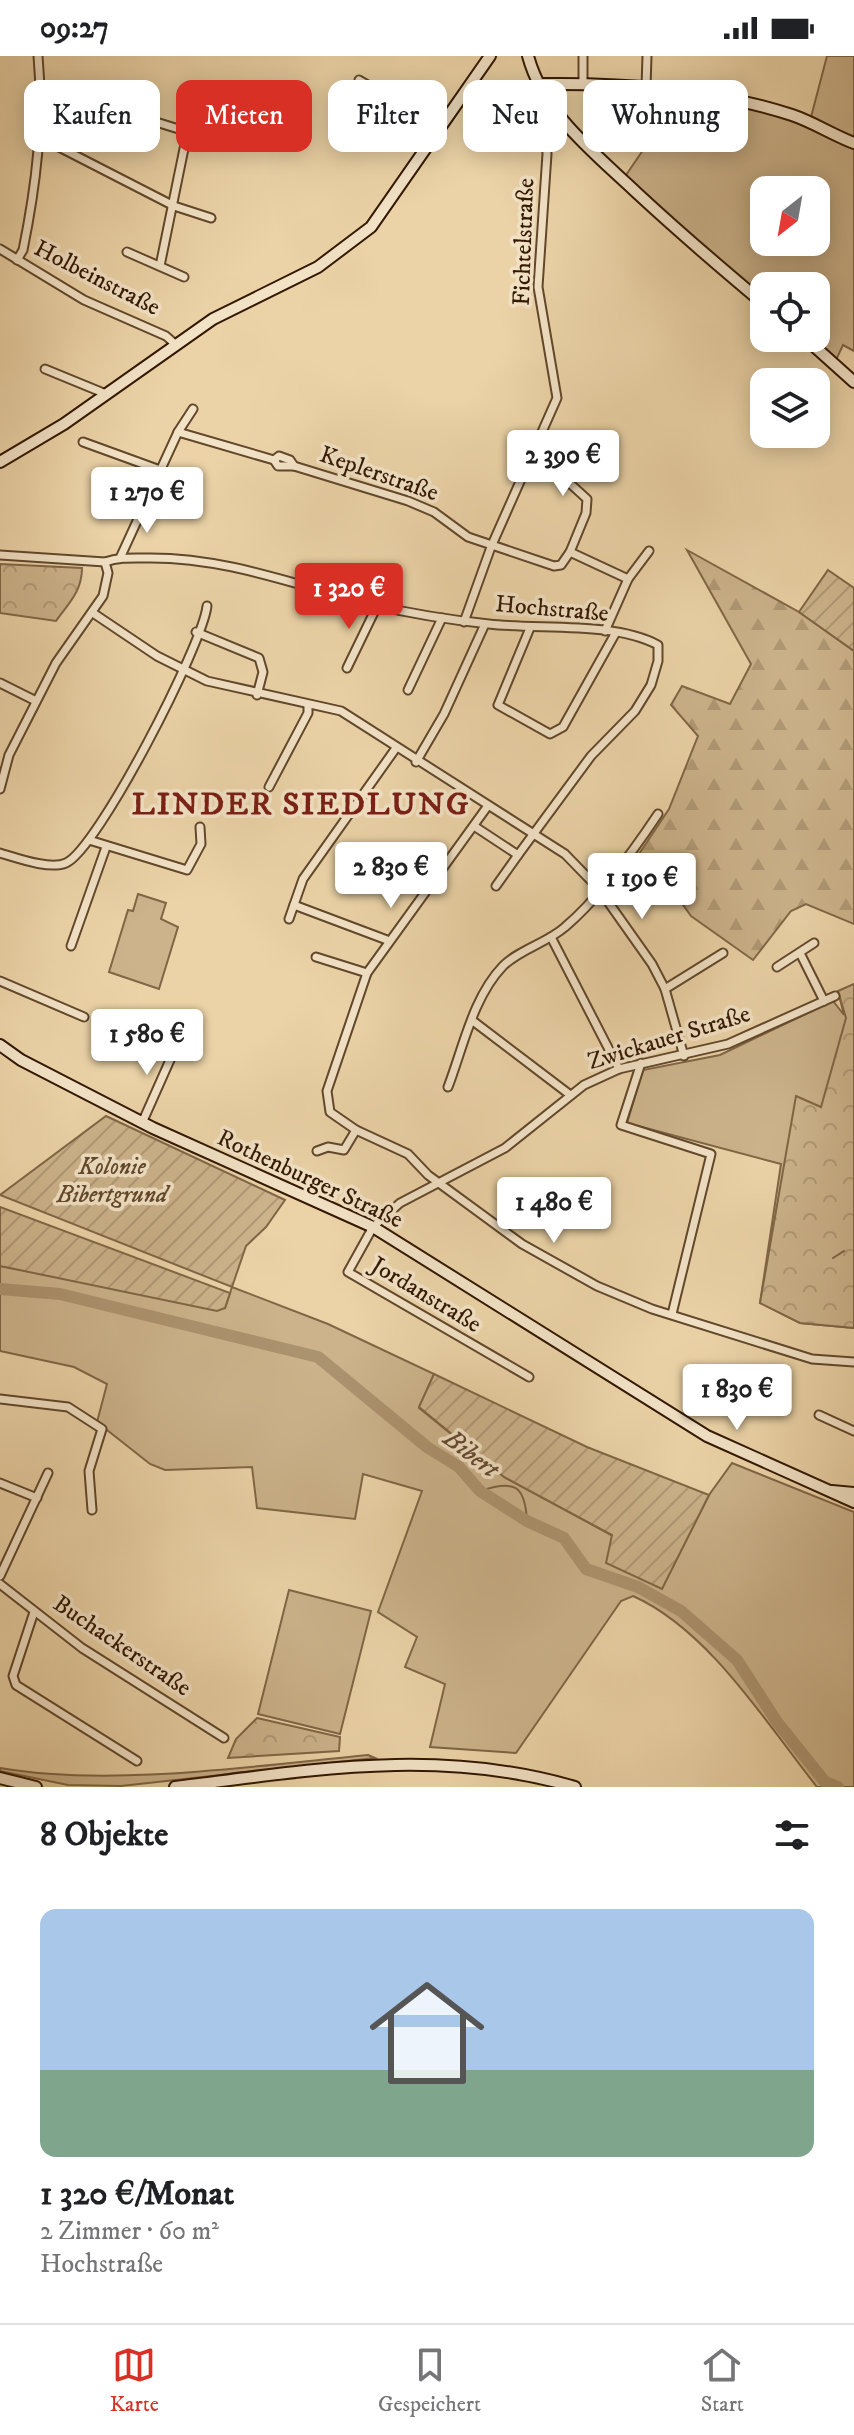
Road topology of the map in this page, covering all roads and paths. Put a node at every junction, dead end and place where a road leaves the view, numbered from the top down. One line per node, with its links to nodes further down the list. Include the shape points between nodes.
1 (38, 56): 6 (street)
2 (490, 56): 13 (street)
3 (528, 56): 7 (street)
4 (583, 56): 8 (street)
5 (647, 56): 9 (street)
6 (38, 80)
7 (538, 80)
8 (583, 80)
9 (646, 80)
10 (567, 84): 11 (street)
11 (583, 84)
12 (748, 104): 15 (street, via 796,116)
13 (447, 114)
14 (567, 126): 28 (street, via 670,225)
15 (854, 143)
16 (38, 152): 25 (street, via 29,221)
17 (69, 152): 21 (street)
18 (184, 152): 21 (street)
19 (421, 152): 29 (street, via 371,227 318,267)
20 (547, 152): 37 (street, Fichtelstraße, via 538,287 557,391)
21 (174, 206): 22 (street); 26 (street)
22 (211, 218)
23 (0, 249): 25 (street, Holbeinstraße)
24 (127, 252): 26 (street)
25 (17, 260): 29 (street, Holbeinstraße)
26 (160, 266): 27 (street)
27 (184, 277)
28 (750, 292)
29 (175, 344): 33 (street)
30 (821, 352): 32 (street)
31 (45, 369): 33 (street)
32 (854, 382)
33 (107, 394): 38 (street)
34 (193, 409): 35 (street)
35 (178, 432): 39 (street); 40 (street, Keplerstraße, via 274,460 279,456 294,466 421,506)
36 (83, 442): 39 (street)
37 (532, 449): 40 (street, Fichtelstraße); 42 (street, via 587,499)
38 (0, 462)
39 (160, 470): 44 (street)
40 (491, 547): 42 (street, Keplerstraße, via 554,566 566,561); 51 (street, Fichtelstraße)
41 (649, 551): 46 (street)
42 (570, 552): 46 (street)
43 (0, 555): 45 (street, Hochstraße)
44 (120, 558): 45 (street, Hochstraße); 48 (street, Hochstraße, via 187,558 235,566)
45 (105, 562): 49 (street, via 107,583)
46 (628, 579): 54 (street)
47 (207, 606): 55 (street)
48 (377, 606): 50 (street, Hochstraße); 57 (street)
49 (93, 613): 58 (street); 62 (street)
50 (442, 618): 51 (street, Hochstraße); 60 (street)
51 (464, 622): 52 (street, Hochstraße)
52 (485, 624): 53 (street, Hochstraße); 65 (street)
53 (530, 628): 54 (street, Hochstraße); 56 (street, via 498,705 550,734 563,727)
54 (605, 631): 56 (street, Hochstraße)
55 (196, 632): 58 (street); 61 (street, via 259,658 263,672)
56 (615, 634): 72 (street, Hochstraße, via 658,645 651,685)
57 (347, 668)
58 (183, 670): 61 (street); 73 (street, via 172,699)
59 (0, 683): 62 (street)
60 (408, 690)
61 (257, 695): 63 (street)
62 (36, 701): 66 (street, via 9,755)
63 (308, 705): 64 (street, via 341,711); 67 (street)
64 (396, 748): 65 (street); 79 (street, via 303,879)
65 (416, 762): 68 (street)
66 (0, 787)
67 (269, 787)
68 (487, 807): 70 (street); 72 (street)
69 (658, 814): 78 (street, via 631,855)
70 (474, 826): 76 (street); 82 (street)
71 (200, 827): 74 (street, via 201,844 187,870)
72 (533, 832): 76 (street); 78 (street, via 565,854)
73 (89, 840): 74 (street); 75 (street, via 75,857 59,865)
74 (106, 847): 84 (street)
75 (0, 853)
76 (518, 855): 77 (street)
77 (496, 886)
78 (599, 889): 81 (street); 91 (street)
79 (294, 905): 80 (street); 82 (street)
80 (289, 919)
81 (551, 937): 95 (street, via 505,963 482,996); 102 (street)
82 (387, 940): 89 (street)
83 (814, 943): 86 (street)
84 (71, 946)
85 (723, 953): 91 (street)
86 (800, 953): 88 (street); 93 (street)
87 (316, 957): 89 (street)
88 (777, 967)
89 (367, 973): 106 (street, via 326,1094 333,1116)
90 (0, 981): 94 (street)
91 (665, 989): 99 (street)
92 (835, 996): 93 (street, Zwickauer Straße)
93 (824, 1001): 99 (street, Zwickauer Straße, via 728,1044)
94 (84, 1017)
95 (473, 1021): 103 (street); 104 (street)
96 (178, 1042): 105 (street)
97 (0, 1045): 100 (street, Rothenburger Straße)
98 (0, 1056): 100 (street, Rothenburger Straße)
99 (684, 1056): 101 (street, Zwickauer Straße)
100 (21, 1060): 105 (street, Rothenburger Straße)
101 (641, 1063): 102 (street, Zwickauer Straße); 110 (street, via 621,1125 711,1154)
102 (619, 1069): 104 (street, Zwickauer Straße)
103 (448, 1087)
104 (569, 1094): 108 (street, Zwickauer Straße, via 505,1148)
105 (142, 1123): 109 (street, Rothenburger Straße)
106 (356, 1130): 107 (street, via 344,1150); 108 (street, via 400,1149)
107 (317, 1151)
108 (436, 1181): 109 (street, Zwickauer Straße); 110 (street, via 522,1244 597,1286)
109 (373, 1227): 112 (street, Jordanstraße, via 348,1272); 118 (street, Rothenburger Straße, via 707,1436)
110 (672, 1314): 111 (street, via 812,1359)
111 (854, 1362)
112 (529, 1377)
113 (0, 1399): 122 (street, via 68,1407 102,1429 89,1471)
114 (819, 1415): 115 (street)
115 (854, 1431)
116 (48, 1473): 120 (street)
117 (0, 1483): 120 (street)
118 (831, 1491): 119 (street, Rothenburger Straße); 121 (street, Rothenburger Straße)
119 (854, 1493)
120 (37, 1498): 123 (street)
121 (854, 1502)
122 (92, 1510)
123 (0, 1576)
124 (0, 1584): 125 (street, Buchackerstraße)
125 (34, 1612): 126 (street, Buchackerstraße); 127 (street, via 13,1676 16,1685)
126 (224, 1738)
127 (137, 1761)
128 (5, 1782): 129 (street)
129 (36, 1787)
130 (175, 1787): 131 (street, via 346,1766 421,1763 510,1772)
131 (575, 1787)

